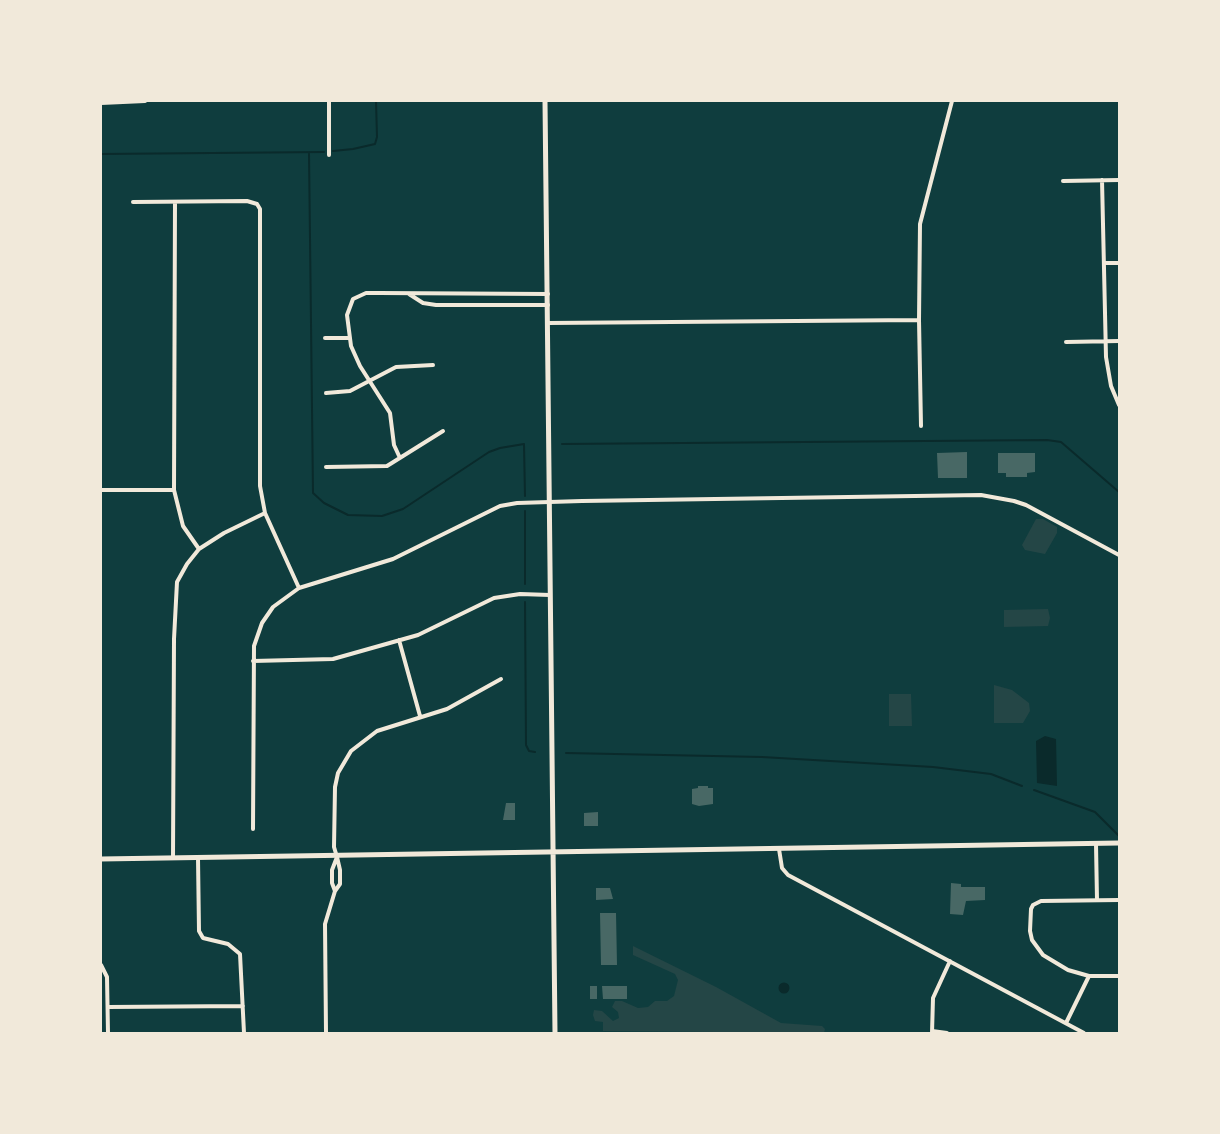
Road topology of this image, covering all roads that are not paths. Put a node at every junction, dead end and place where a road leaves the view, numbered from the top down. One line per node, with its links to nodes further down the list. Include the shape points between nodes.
1 (145, 101): 5 (street)
2 (329, 101): 6 (street)
3 (545, 101): 15 (main road)
4 (952, 101): 17 (street, via 920,224)
5 (101, 103)
6 (329, 156)
7 (1063, 180): 8 (street)
8 (1102, 180): 9 (street); 12 (street)
9 (1119, 180)
10 (133, 202): 11 (street)
11 (175, 202): 33 (street); 35 (street, via 258,204 261,215 259,473)
12 (1104, 263): 13 (street); 21 (street)
13 (1119, 263)
14 (407, 293): 15 (street); 16 (street, via 436,305); 20 (street, via 366,294 353,299 347,315)
15 (548, 294): 16 (main road)
16 (548, 305): 18 (main road)
17 (919, 320): 18 (street); 28 (street)
18 (548, 323): 34 (main road)
19 (325, 338): 20 (street)
20 (349, 338): 25 (street, via 354,354)
21 (1105, 341): 22 (street); 23 (street); 27 (street, via 1108,372)
22 (1119, 341)
23 (1066, 342)
24 (433, 365): 25 (street, via 396,367)
25 (370, 381): 26 (street, via 350,392); 30 (street, via 390,413 394,445)
26 (326, 393)
27 (1119, 405)
28 (921, 426)
29 (443, 431): 30 (street)
30 (400, 458): 31 (street, via 387,466)
31 (326, 467)
32 (101, 490): 33 (street)
33 (174, 490): 36 (street, via 183,526)
34 (549, 502): 37 (street, via 981,495 1026,505); 38 (street, via 500,506 412,552); 39 (main road)
35 (265, 514): 36 (street); 38 (street)
36 (199, 549): 50 (street, via 181,573 175,593)
37 (1119, 555)
38 (299, 588): 41 (street, via 279,601 262,623)
39 (550, 595): 40 (street, via 520,594 494,598); 48 (main road)
40 (399, 640): 41 (street, via 322,661); 43 (street)
41 (253, 661): 44 (street)
42 (501, 679): 43 (street, via 458,705)
43 (420, 716): 49 (street, via 368,736 344,760 338,773 333,806)
44 (253, 828)
45 (1119, 843): 46 (main road)
46 (1096, 844): 47 (main road); 54 (street)
47 (779, 848): 48 (main road); 56 (street, via 782,868 788,875)
48 (552, 853): 49 (main road); 67 (main road)
49 (337, 857): 51 (main road); 53 (street, via 332,870); 53 (street, via 340,884)
50 (172, 858): 51 (main road); 52 (main road)
51 (198, 858): 60 (street, via 199,931 203,938 228,944 240,954)
52 (101, 859)
53 (335, 891): 66 (street, via 325,924)
54 (1097, 900): 55 (street); 58 (street, via 1041,901 1033,905 1030,914 1032,940 1043,955 1068,970)
55 (1119, 900)
56 (950, 961): 62 (street); 63 (street, via 933,998)
57 (102, 965): 61 (street, via 107,977)
58 (1089, 976): 59 (street); 62 (street)
59 (1119, 976)
60 (244, 1006): 61 (street); 65 (street)
61 (108, 1007): 64 (street)
62 (1066, 1022): 69 (street)
63 (932, 1032): 68 (street)
64 (108, 1033)
65 (244, 1033)
66 (326, 1033)
67 (555, 1033)
68 (947, 1033)
69 (1084, 1033)

